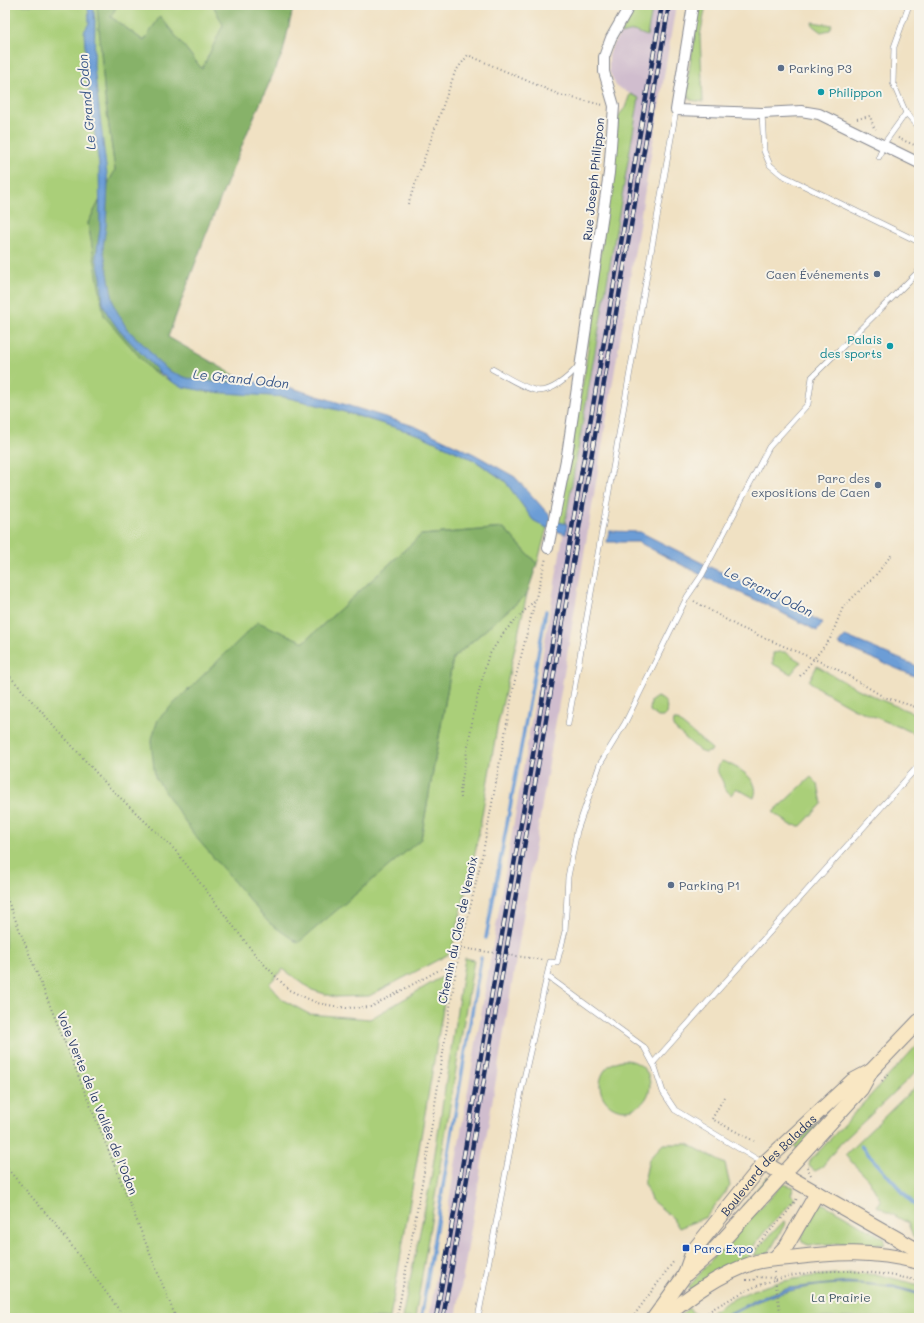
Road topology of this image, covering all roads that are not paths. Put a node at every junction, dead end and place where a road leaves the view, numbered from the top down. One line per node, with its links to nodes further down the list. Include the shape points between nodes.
1 (630, 5): 13 (street, Rue Joseph Philippon, via 611,38 604,57 604,72 614,106 609,173)
2 (693, 5): 4 (street)
3 (909, 5): 6 (lane, via 894,47 893,83)
4 (676, 110): 5 (street); 16 (lane)
5 (762, 113): 8 (street, via 801,111 819,114); 11 (lane, via 764,151 770,165 782,176)
6 (906, 113): 7 (lane); 8 (lane)
7 (919, 127)
8 (883, 145): 9 (lane); 10 (street)
9 (879, 157)
10 (919, 163)
11 (919, 242)
12 (919, 271): 18 (lane, via 812,377 808,404 769,447 707,566 687,597 625,723 600,764 577,831 568,877 565,931 557,963 550,962)
13 (581, 362): 14 (lane, via 568,378 547,389 535,391); 15 (street, Rue Joseph Philippon, via 567,455)
14 (492, 369)
15 (548, 548)
16 (568, 724)
17 (919, 765): 20 (lane)
18 (547, 976): 20 (lane, via 644,1047); 30 (lane)
19 (919, 1021): 21 (main road, Boulevard des Baladas)
20 (653, 1063): 22 (lane, via 663,1092 675,1110)
21 (872, 1070): 22 (main road, Boulevard des Baladas, via 852,1082); 23 (main road, Boulevard des Baladas, via 861,1089)
22 (764, 1163): 23 (main road); 25 (main road, via 766,1173 729,1215); 29 (main road, Boulevard des Baladas, via 693,1251)
23 (783, 1174): 24 (main road); 25 (main road, Boulevard des Baladas)
24 (817, 1193): 26 (main road); 27 (main road, via 787,1245)
25 (714, 1250): 29 (main road, Boulevard des Baladas)
26 (919, 1251)
27 (775, 1258): 28 (main road, via 849,1252); 32 (main road, via 753,1263 715,1280 693,1293)
28 (919, 1262)
29 (685, 1275): 31 (main road, Boulevard des Baladas)
30 (478, 1318)
31 (654, 1318)
32 (662, 1318)

